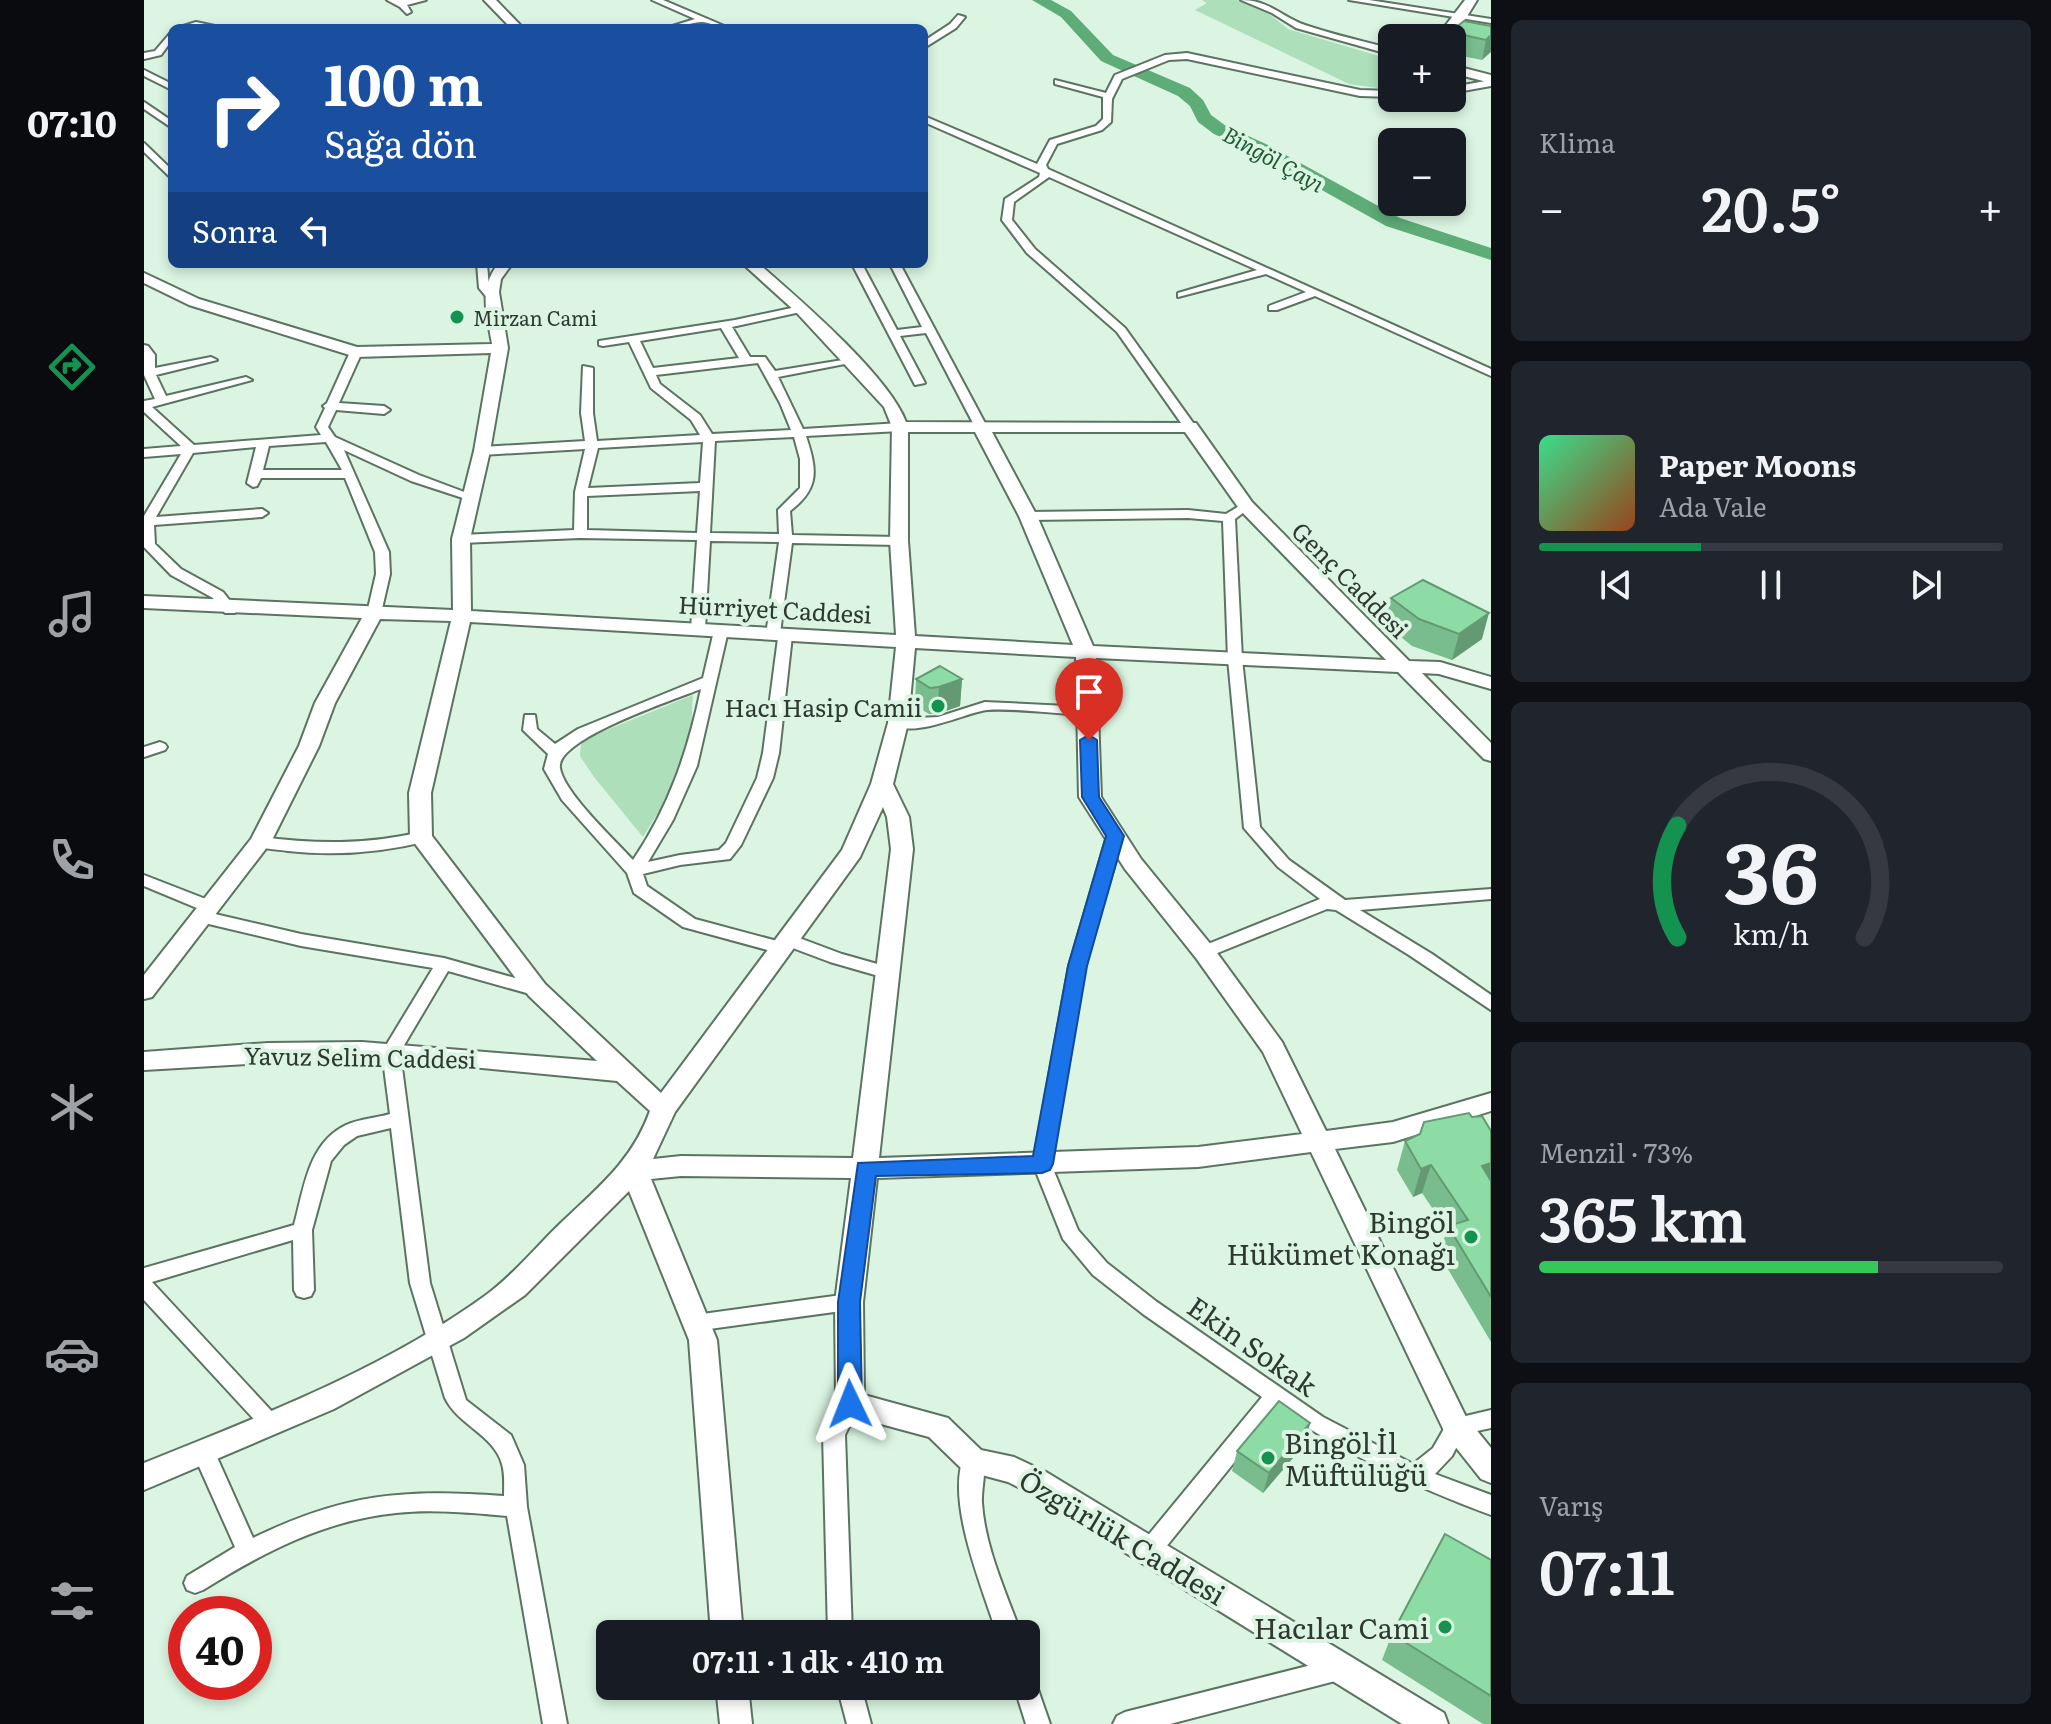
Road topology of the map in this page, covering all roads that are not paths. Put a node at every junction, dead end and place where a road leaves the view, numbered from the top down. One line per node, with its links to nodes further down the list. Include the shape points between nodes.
1 (391, 0): 2 (street, via 404,8)
2 (422, 0)
3 (436, 0): 4 (street)
4 (455, 0)
5 (490, 0): 16 (street)
6 (656, 0): 13 (street)
7 (1245, 0): 21 (street, via 1299,26)
8 (1353, 0): 10 (street)
9 (1471, 0): 10 (street)
10 (1462, 16): 14 (street); 18 (street)
11 (735, 17): 15 (street)
12 (961, 17): 20 (street)
13 (705, 19): 15 (street); 17 (street)
14 (1491, 21)
15 (715, 23)
16 (513, 24)
17 (686, 24)
18 (1455, 24)
19 (168, 39): 22 (street, via 158,53)
20 (928, 42)
21 (1378, 48)
22 (144, 56)
23 (1466, 72): 25 (street)
24 (144, 73): 27 (street)
25 (1491, 79): 28 (street)
26 (1058, 82): 30 (street)
27 (168, 85)
28 (1466, 86)
29 (1378, 94): 30 (street, via 1187,56 1168,57 1118,77)
30 (1108, 96): 36 (street, via 1108,120 1099,128 1053,142 1041,165)
31 (144, 105): 33 (street)
32 (928, 121): 36 (street)
33 (168, 122)
34 (144, 146): 35 (street)
35 (168, 172)
36 (1045, 173): 42 (street); 75 (street, via 1009,201 1007,220 1031,251 1121,330)
37 (482, 268): 46 (street, via 484,288)
38 (502, 268): 46 (street, via 494,279)
39 (755, 268): 48 (street)
40 (859, 268): 51 (street)
41 (897, 268): 50 (street)
42 (1267, 270): 44 (street); 45 (street)
43 (144, 277): 56 (street, via 194,302)
44 (1316, 292): 47 (street); 64 (street)
45 (1182, 295)
46 (493, 298): 55 (street)
47 (1273, 308)
48 (801, 309): 49 (street); 59 (street)
49 (725, 325): 52 (street); 58 (street)
50 (929, 329): 51 (street); 73 (street)
51 (894, 334): 67 (street)
52 (633, 338): 53 (street); 62 (street)
53 (603, 343)
54 (144, 348): 63 (street)
55 (500, 348): 56 (street); 82 (street)
56 (356, 352): 71 (street)
57 (211, 360): 60 (street)
58 (746, 360): 62 (street); 65 (street, via 761,359)
59 (851, 360): 65 (street); 74 (street, via 892,406)
60 (191, 364): 63 (street); 68 (street)
61 (587, 368): 80 (street)
62 (648, 372): 78 (street, via 662,394 696,418)
63 (149, 373): 69 (street)
64 (1491, 373)
65 (773, 375): 76 (street)
66 (246, 380): 68 (street)
67 (919, 383)
68 (205, 390): 69 (street)
69 (162, 400): 70 (street)
70 (144, 406): 81 (street)
71 (329, 406): 72 (street); 77 (street, via 322,427)
72 (384, 410)
73 (980, 425): 74 (street); 75 (street); 90 (street)
74 (900, 427): 76 (street); 98 (street)
75 (1190, 427): 88 (street, Genç Caddesi)
76 (799, 432): 78 (street); 95 (street, via 808,479 802,495 784,510)
77 (328, 438): 79 (street); 84 (street, via 341,454); 87 (street)
78 (709, 440): 80 (street); 85 (street)
79 (264, 442): 81 (street); 84 (street, via 254,479)
80 (592, 446): 82 (street); 86 (street)
81 (190, 448): 83 (street); 92 (street)
82 (482, 451): 87 (street)
83 (144, 453)
84 (347, 474): 101 (street, via 382,552)
85 (707, 487): 86 (street); 94 (street)
86 (581, 492): 93 (street)
87 (469, 496): 96 (street)
88 (1246, 506): 91 (street); 109 (street, Genç Caddesi)
89 (262, 513): 92 (street)
90 (1028, 516): 91 (street); 107 (street)
91 (1229, 518): 108 (street)
92 (147, 522): 97 (street)
93 (580, 534): 94 (street); 96 (street)
94 (704, 535): 95 (street); 103 (street)
95 (786, 537): 98 (street); 105 (street)
96 (461, 539): 102 (street)
97 (146, 541): 100 (street, via 176,572 218,595)
98 (899, 541): 106 (street)
99 (144, 602): 100 (street, Hürriyet Caddesi)
100 (230, 610): 101 (street, Hürriyet Caddesi)
101 (374, 613): 102 (street, Hürriyet Caddesi); 122 (street)
102 (462, 616): 103 (street, Hürriyet Caddesi); 121 (street, via 420,793)
103 (698, 629): 104 (street, Hürriyet Caddesi)
104 (721, 631): 105 (street, Hürriyet Caddesi); 110 (street)
105 (779, 636): 106 (street, Hürriyet Caddesi); 123 (street, via 771,753 733,845 724,855 709,859)
106 (906, 642): 107 (street, Hürriyet Caddesi); 114 (street)
107 (1086, 652): 108 (street, Hürriyet Caddesi); 112 (street)
108 (1235, 659): 109 (street, Hürriyet Caddesi); 126 (street, via 1252,828 1294,875)
109 (1404, 666): 111 (street, Hürriyet Caddesi, via 1440,668); 118 (street, Genç Caddesi)
110 (707, 681): 117 (street, via 583,732); 123 (street, via 683,783 663,829)
111 (1491, 683)
112 (1088, 711): 114 (street, via 985,706 939,721); 120 (street, via 1090,797)
113 (530, 718): 117 (street, via 530,730)
114 (898, 723): 119 (street)
115 (160, 747): 116 (street)
116 (144, 752)
117 (556, 753): 123 (street, via 552,769 567,797)
118 (1491, 755)
119 (882, 784): 128 (street, via 852,852); 131 (street, via 898,817 902,849)
120 (1115, 836): 129 (street); 142 (street, via 1077,966)
121 (421, 837): 122 (street, via 350,849); 132 (street)
122 (260, 842): 127 (street)
123 (634, 871): 128 (street, via 640,889 689,923)
124 (144, 880): 127 (street)
125 (1491, 894): 126 (street)
126 (1343, 906): 129 (street, via 1326,903); 134 (street)
127 (206, 912): 130 (street, via 301,940); 133 (street)
128 (785, 944): 131 (street); 139 (street)
129 (1204, 952): 141 (street, via 1273,1048)
130 (444, 964): 132 (street); 135 (street)
131 (889, 973): 143 (street)
132 (537, 990): 137 (street)
133 (144, 991)
134 (1491, 1004)
135 (391, 1052): 136 (street, Yavuz Selim Caddesi); 137 (street, Yavuz Selim Caddesi); 140 (street)
136 (144, 1061)
137 (623, 1072): 139 (street)
138 (1491, 1102): 141 (street, via 1393,1132)
139 (663, 1109): 144 (street, via 655,1137)
140 (399, 1119): 145 (street, via 352,1130 337,1140 322,1158); 151 (street, via 420,1283)
141 (1320, 1142): 142 (street, via 1198,1157); 156 (street)
142 (1042, 1164): 143 (street); 152 (street, Ekin Sokak, via 1070,1234 1100,1269)
143 (866, 1168): 144 (street, via 681,1166); 149 (street)
144 (635, 1171): 150 (street); 151 (street, via 496,1302)
145 (302, 1230): 146 (street); 148 (street)
146 (144, 1276)
147 (144, 1287): 155 (street)
148 (304, 1290)
149 (849, 1302): 150 (street); 153 (street)
150 (695, 1323): 167 (street, via 703,1340)
151 (436, 1340): 155 (street); 163 (street, via 459,1406 503,1442 513,1465)
152 (1276, 1395): 160 (street, Ekin Sokak, via 1316,1423); 165 (street)
153 (850, 1404): 158 (street, via 938,1427); 168 (street, via 834,1434)
154 (1491, 1419): 156 (street)
155 (270, 1423): 157 (street)
156 (1456, 1426): 159 (street); 160 (street, via 1445,1453)
157 (204, 1453): 161 (street); 164 (street)
158 (973, 1461): 165 (street, Özgürlük Caddesi, via 1014,1470); 169 (street, via 971,1503 978,1541)
159 (1491, 1470)
160 (1413, 1475): 162 (street, Ekin Sokak)
161 (144, 1477)
162 (1491, 1505)
163 (516, 1507): 164 (street, via 382,1504 328,1516); 174 (street)
164 (247, 1550): 166 (street)
165 (1149, 1551): 170 (street, Özgürlük Caddesi)
166 (195, 1583)
167 (726, 1620)
168 (840, 1620)
169 (1004, 1620)
170 (1340, 1668): 178 (street); 179 (street, Özgürlük Caddesi)
171 (733, 1700): 175 (street)
172 (853, 1700): 176 (street)
173 (1030, 1700): 177 (street)
174 (555, 1724)
175 (736, 1724)
176 (859, 1724)
177 (1038, 1724)
178 (1125, 1724)
179 (1432, 1724)

